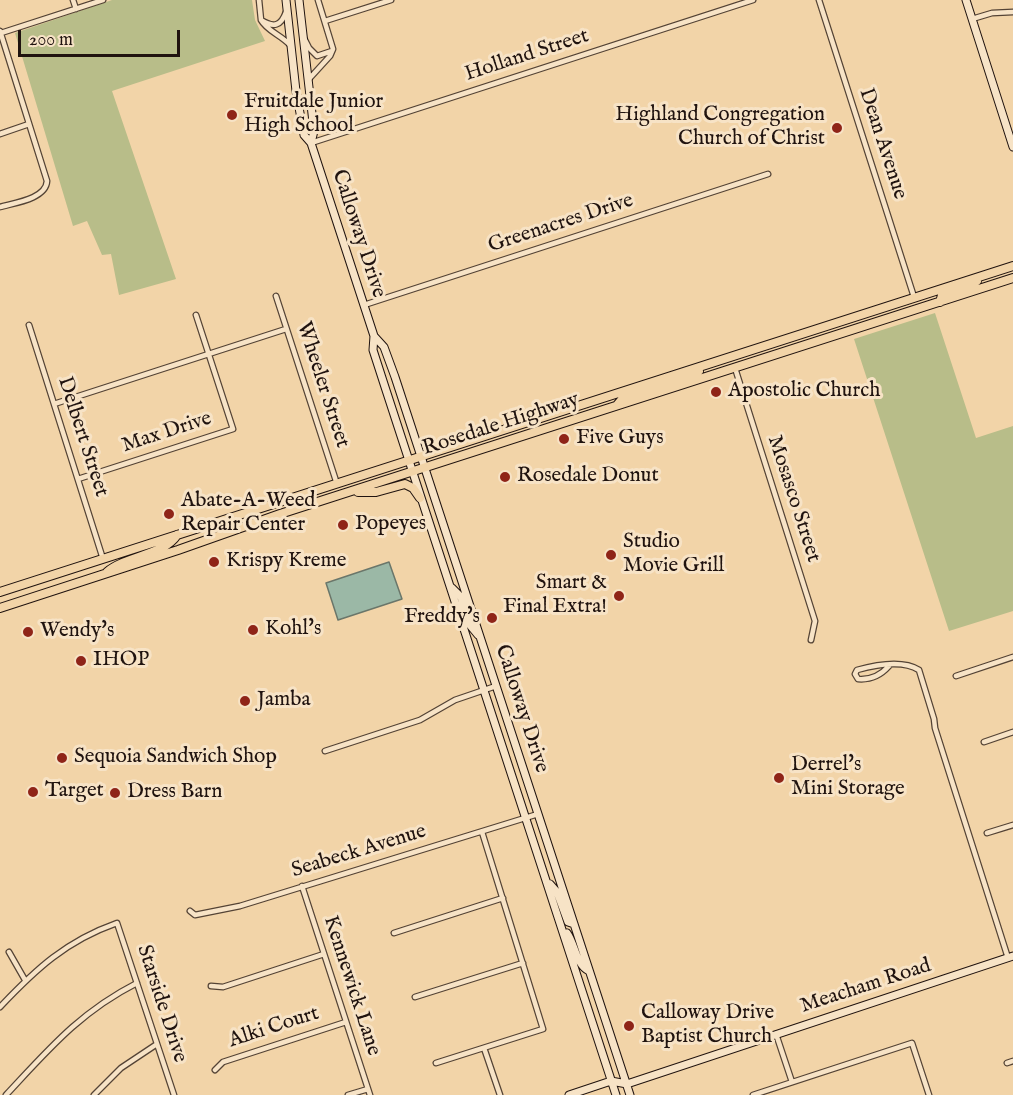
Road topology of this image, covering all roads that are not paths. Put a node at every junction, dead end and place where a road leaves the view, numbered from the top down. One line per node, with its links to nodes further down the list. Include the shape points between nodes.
1 (73, 0): 11 (street)
2 (103, 0): 11 (street)
3 (259, 0): 15 (street)
4 (286, 0): 12 (main road, Calloway Drive)
5 (299, 0): 18 (main road, Calloway Drive)
6 (318, 0): 16 (street)
7 (391, 0): 16 (street)
8 (753, 0): 24 (street, Holland Street)
9 (819, 0): 32 (street, Dean Avenue)
10 (966, 0): 14 (main road)
11 (76, 9): 17 (street)
12 (288, 9): 15 (street, via 277,25); 19 (main road, Calloway Drive)
13 (1013, 12): 14 (street)
14 (972, 19): 25 (main road)
15 (261, 20): 19 (street)
16 (325, 21): 20 (street)
17 (0, 32): 22 (street)
18 (302, 34): 20 (street, via 317,56); 21 (main road, Calloway Drive)
19 (291, 46): 24 (main road, Calloway Drive, via 304,135)
20 (332, 51): 21 (street)
21 (308, 80): 24 (main road, Calloway Drive, via 314,131)
22 (29, 124): 23 (street); 27 (street, via 47,182 45,190)
23 (0, 134)
24 (311, 143): 34 (main road, Calloway Drive)
25 (1013, 147)
26 (768, 174): 34 (street, Greenacres Drive)
27 (0, 207)
28 (1013, 266): 29 (main road, Rosedale Highway)
29 (983, 276): 32 (main road, Rosedale Highway); 33 (main road, via 970,286 942,296)
30 (1013, 279): 33 (main road, Rosedale Highway)
31 (276, 296): 37 (street, Wheeler Street)
32 (914, 298): 39 (main road, via 908,307 852,326); 41 (main road, Rosedale Highway)
33 (940, 302): 39 (main road, Rosedale Highway)
34 (364, 305): 38 (main road, Calloway Drive)
35 (196, 315): 40 (street)
36 (29, 325): 44 (street, Delbert Street)
37 (286, 329): 40 (street); 52 (street, Wheeler Street)
38 (374, 336): 47 (main road, Calloway Drive, via 384,347); 48 (main road, Calloway Drive, via 373,350)
39 (833, 337): 42 (main road, Rosedale Highway)
40 (209, 354): 44 (street); 51 (street, Max Drive, via 233,429)
41 (722, 360): 43 (main road, Rosedale Highway); 45 (main road, via 688,377 623,398)
42 (735, 368): 45 (main road, Rosedale Highway); 62 (street, Mosasco Street, via 815,621)
43 (611, 396): 46 (main road, via 607,404); 47 (main road, Rosedale Highway)
44 (54, 404): 51 (street, Delbert Street)
45 (616, 406): 46 (main road, Rosedale Highway)
46 (561, 424): 49 (main road, Rosedale Highway)
47 (422, 457): 48 (main road, Rosedale Highway); 49 (main road, Calloway Drive)
48 (408, 462): 50 (main road, Calloway Drive); 52 (main road, Rosedale Highway)
49 (425, 468): 50 (main road, Rosedale Highway); 61 (main road, Calloway Drive)
50 (412, 472): 53 (main road, Rosedale Highway); 54 (main road, Calloway Drive)
51 (78, 479): 56 (street, Delbert Street)
52 (337, 484): 55 (main road, Rosedale Highway)
53 (342, 495): 54 (main road, via 405,484); 57 (main road, Rosedale Highway)
54 (420, 498): 58 (main road, Calloway Drive)
55 (177, 535): 56 (main road, Rosedale Highway); 57 (main road, via 165,546 125,560)
56 (103, 559): 59 (main road, Rosedale Highway)
57 (103, 575): 60 (main road, Rosedale Highway)
58 (451, 587): 61 (main road, via 461,597 469,624); 67 (main road, Calloway Drive)
59 (0, 592)
60 (0, 608)
61 (481, 640): 66 (main road, Calloway Drive)
62 (811, 640)
63 (1013, 657): 65 (street)
64 (889, 666): 64 (street, via 866,667 855,674 858,679 876,676); 85 (street, via 919,670)
65 (957, 676)
66 (496, 686): 67 (street); 71 (main road, Calloway Drive)
67 (484, 690): 70 (street, via 455,700 420,720); 72 (main road, Calloway Drive)
68 (1013, 732): 69 (street)
69 (984, 742)
70 (325, 751)
71 (538, 814): 72 (street, Seabeck Avenue); 80 (main road, Calloway Drive)
72 (526, 818): 74 (street, Seabeck Avenue); 76 (main road, Calloway Drive)
73 (1013, 825): 75 (street)
74 (482, 832): 77 (street, Seabeck Avenue); 78 (street)
75 (987, 833)
76 (547, 879): 80 (main road, via 557,892 568,922); 81 (main road, Calloway Drive)
77 (302, 886): 79 (street, Seabeck Avenue, via 224,910 195,915); 84 (street, Kennewick Lane)
78 (503, 898): 82 (street); 86 (street)
79 (190, 911)
80 (574, 924): 87 (main road, Calloway Drive)
81 (562, 926): 87 (main road, via 583,969); 99 (main road, Calloway Drive)
82 (394, 933)
83 (9, 952): 88 (street)
84 (324, 954): 90 (street, via 223,987); 93 (street, Kennewick Lane)
85 (1011, 957): 94 (main road, Meacham Road)
86 (523, 963): 91 (street); 96 (street, via 543,1029)
87 (589, 971): 101 (main road, Calloway Drive)
88 (25, 980): 89 (street, Starside Drive, via 75,942 117,923); 92 (street)
89 (137, 983): 95 (street, Starside Drive); 103 (street, via 102,1002 75,1023)
90 (211, 986)
91 (415, 997)
92 (0, 1007)
93 (346, 1022): 98 (street, Alki Court, via 223,1062); 102 (street, Kennewick Lane)
94 (776, 1034): 100 (street); 101 (main road, Meacham Road)
95 (157, 1044): 104 (street, via 122,1068); 105 (street, Starside Drive)
96 (484, 1048): 97 (street); 108 (street)
97 (436, 1063)
98 (215, 1070)
99 (611, 1081): 101 (main road, Meacham Road); 109 (main road, Meacham Road); 110 (main road, Calloway Drive)
100 (792, 1082): 112 (street); 113 (street, via 912,1043)
101 (627, 1084): 110 (main road, Meacham Road); 111 (main road, Calloway Drive)
102 (368, 1089): 106 (street); 107 (street, Kennewick Lane)
103 (6, 1095)
104 (94, 1095)
105 (174, 1095)
106 (348, 1095)
107 (370, 1095)
108 (500, 1095)
109 (569, 1095)
110 (616, 1095)
111 (630, 1095)
112 (753, 1095)
113 (929, 1095)

